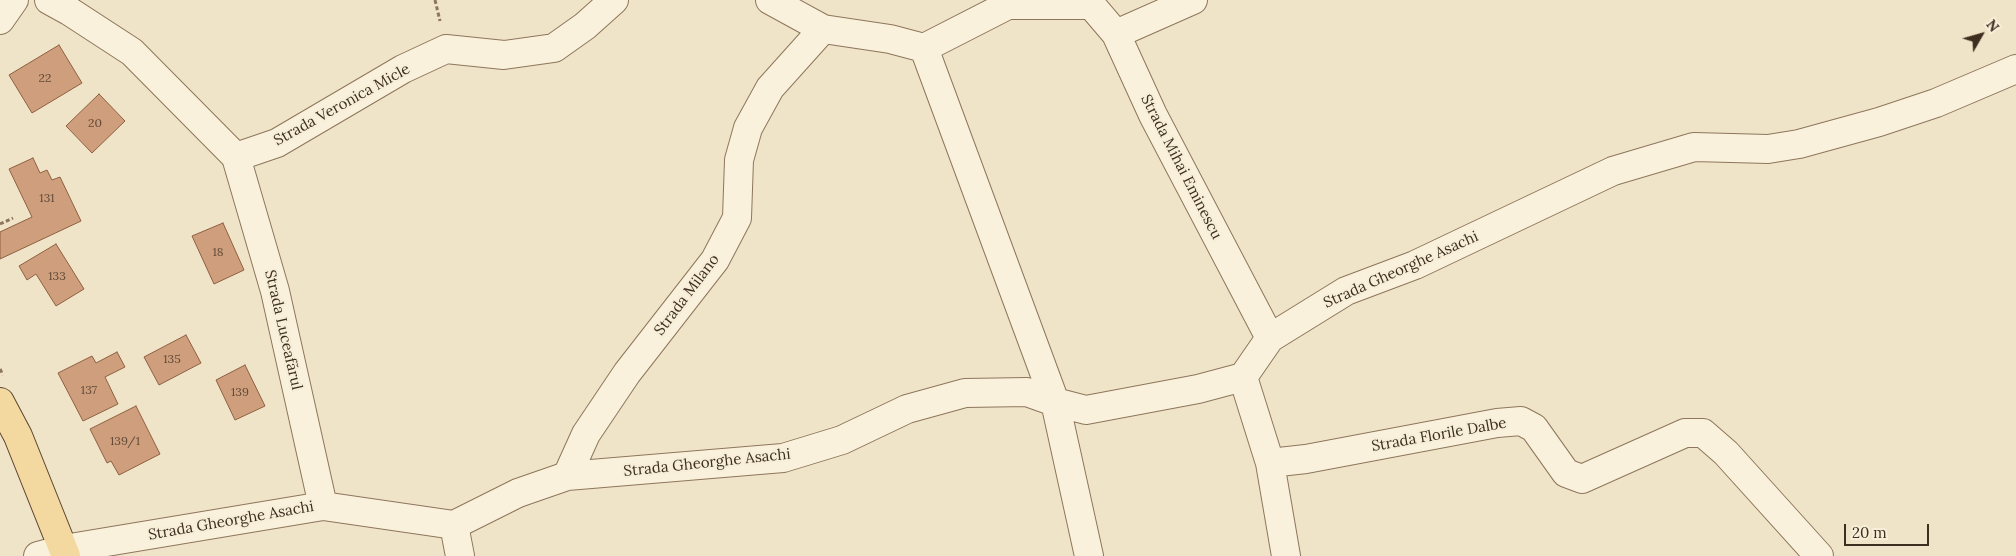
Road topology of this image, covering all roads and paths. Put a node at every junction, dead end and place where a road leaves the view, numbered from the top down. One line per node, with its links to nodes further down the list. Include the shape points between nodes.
1 (14, 0): 8 (street)
2 (49, 0): 13 (street, via 132,52)
3 (614, 0): 13 (street, Strada Veronica Micle, via 554,48 504,55 446,50 403,69 277,143)
4 (770, 0): 9 (street)
5 (1193, 0): 10 (street)
6 (1010, 3): 7 (street); 11 (street)
7 (1089, 3): 10 (street, Strada Mihai Eminescu)
8 (0, 20)
9 (823, 29): 11 (street, via 890,39); 21 (street, Strada Milano, via 770,88 748,128 739,160 737,218 715,260 622,381 586,434)
10 (1116, 34): 16 (street, Strada Mihai Eminescu, via 1153,115)
11 (924, 48): 19 (street)
12 (2016, 69): 16 (street, Strada Gheorghe Asachi, via 1880,122 1799,144 1768,149 1694,147 1613,171 1415,265 1346,292)
13 (236, 157): 22 (street, Strada Luceafărul, via 275,291)
14 (12, 218): 15 (path)
15 (0, 224)
16 (1270, 338): 17 (street, Strada Gheorghe Asachi)
17 (1243, 377): 19 (street, Strada Gheorghe Asachi, via 1086,410); 20 (street)
18 (0, 402): 24 (main road, via 18,436)
19 (1055, 402): 21 (street, Strada Gheorghe Asachi, via 1027,392 965,394 907,409 842,440 783,458); 26 (street)
20 (1270, 462): 27 (street); 28 (street, Strada Florile Dalbe, via 1306,459 1521,421 1534,428 1566,473 1582,479 1685,433 1703,433 1726,452)
21 (567, 476): 23 (street, Strada Gheorghe Asachi, via 518,493)
22 (323, 506): 23 (street, Strada Gheorghe Asachi); 24 (street, Strada Gheorghe Asachi)
23 (454, 525): 25 (street)
24 (56, 554)
25 (460, 556)
26 (1089, 556)
27 (1286, 556)
28 (1819, 556)

